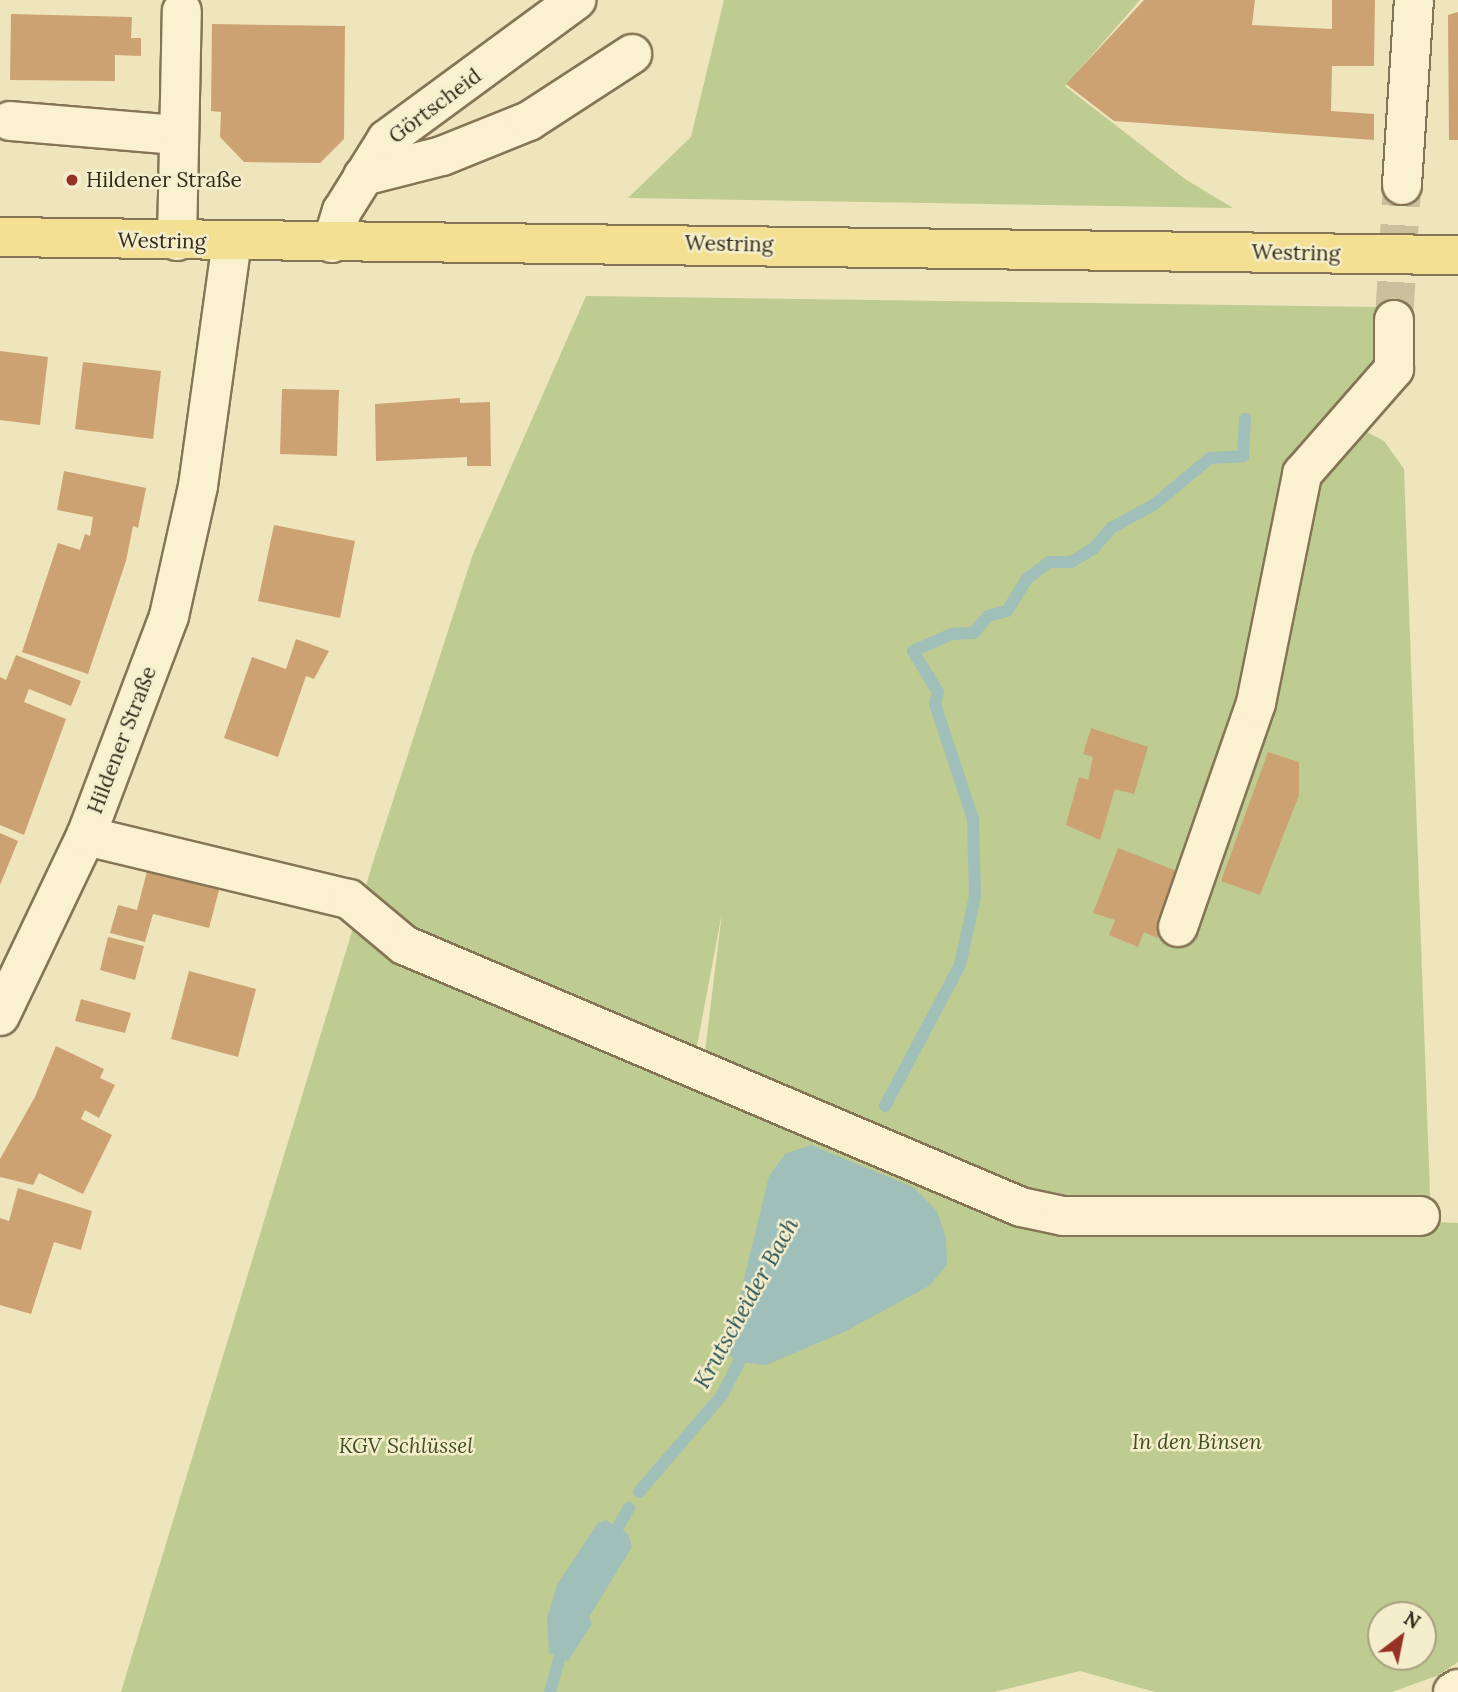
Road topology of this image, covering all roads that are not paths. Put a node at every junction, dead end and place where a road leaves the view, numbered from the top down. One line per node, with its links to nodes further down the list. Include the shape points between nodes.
1 (576, 0): 7 (street, Görtscheid, via 387,139)
2 (1414, 0): 8 (street)
3 (182, 11): 6 (street)
4 (632, 54): 7 (street, via 529,121 442,156)
5 (10, 121): 6 (street)
6 (178, 135): 10 (street)
7 (363, 176): 12 (street, Görtscheid, via 342,211)
8 (1402, 185)
9 (0, 237): 10 (main road, Westring)
10 (177, 241): 11 (main road, Westring)
11 (232, 242): 12 (main road, Westring); 15 (street, Hildener Straße, via 198,486 169,616)
12 (332, 243): 13 (main road, Westring, via 617,242)
13 (1458, 255)
14 (1394, 320): 16 (street, via 1394,369 1302,474 1256,703)
15 (86, 836): 17 (street, Hildener Straße); 19 (street, via 349,899 404,945 1021,1207 1063,1216)
16 (1178, 927)
17 (13, 956): 18 (street, Hildener Straße)
18 (0, 1016)
19 (1420, 1216)
20 (1458, 1689): 21 (street)
21 (1453, 1692)

